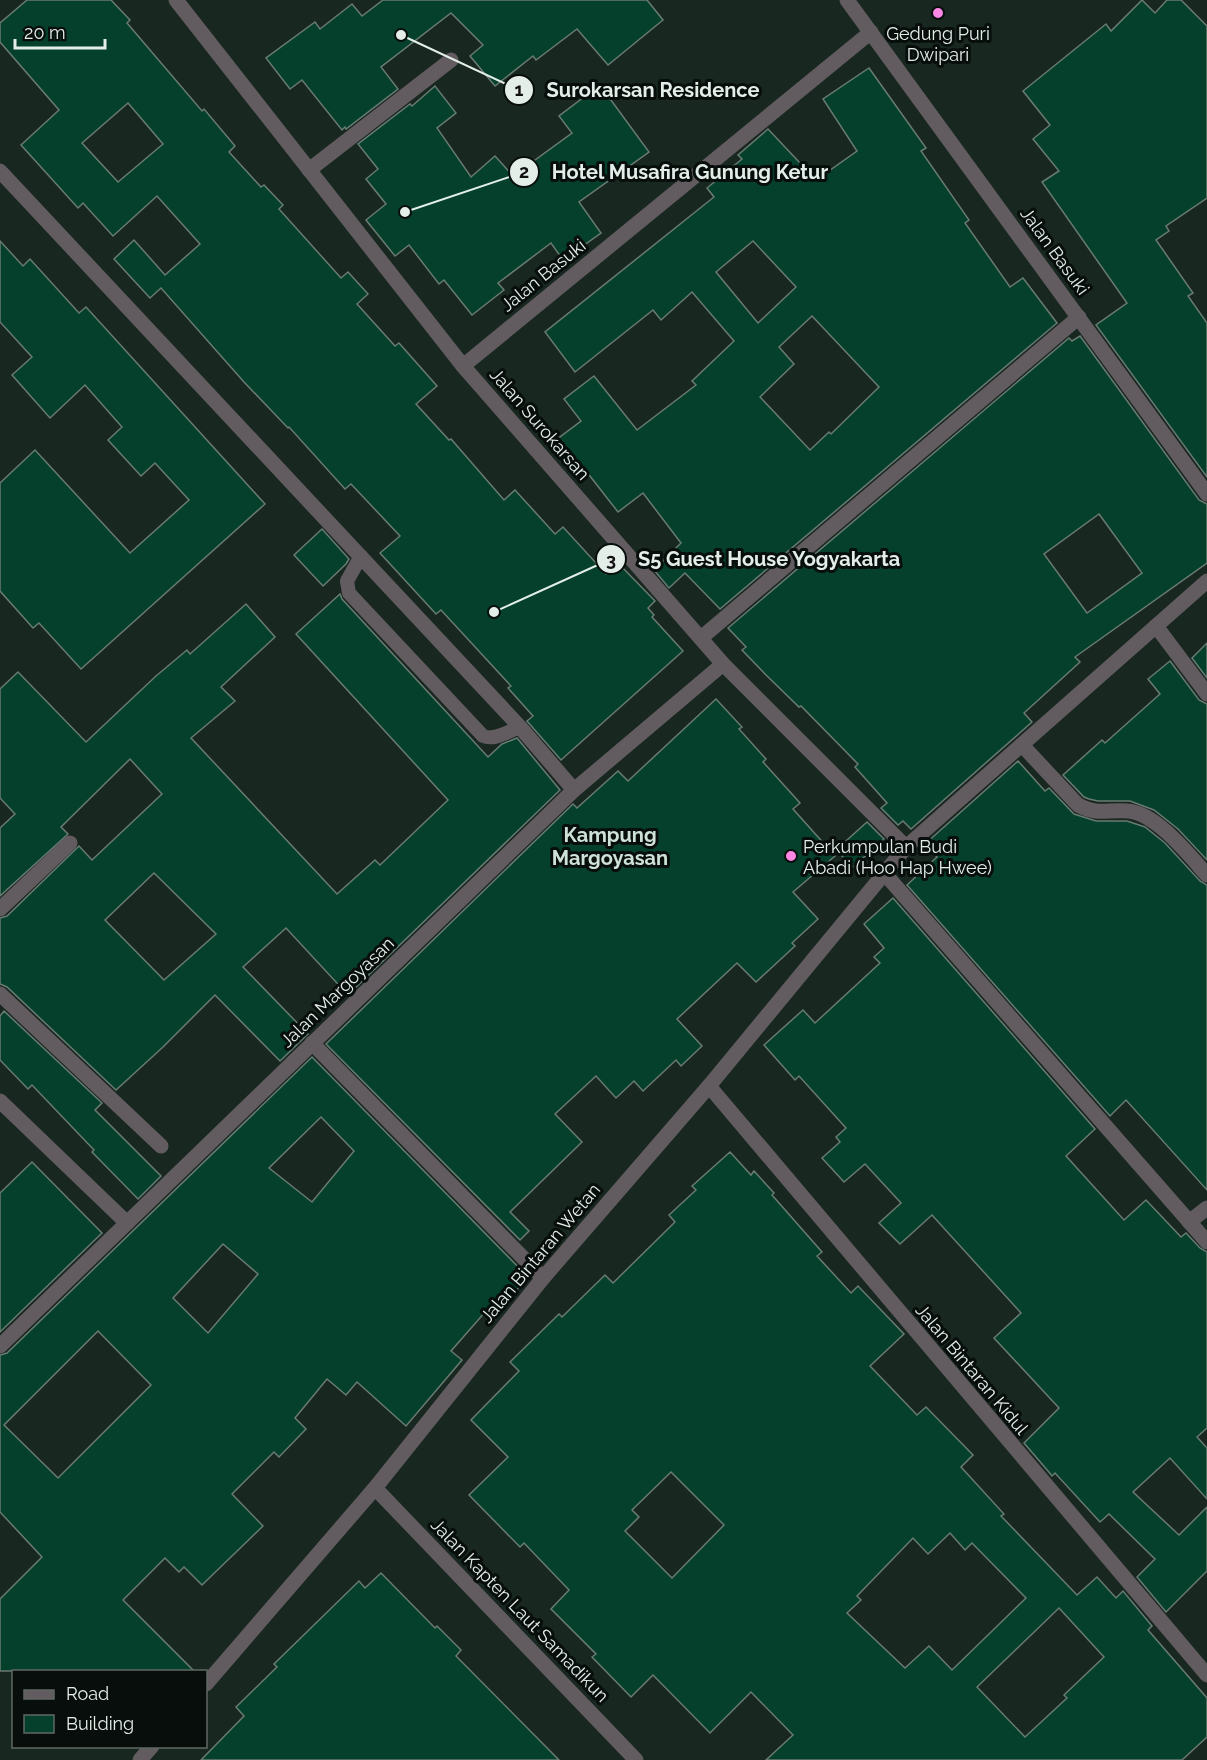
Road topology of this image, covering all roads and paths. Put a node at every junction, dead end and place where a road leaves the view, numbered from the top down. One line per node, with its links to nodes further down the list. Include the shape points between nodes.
1 (176, 0): 5 (street, Jalan Surokarsan)
2 (847, 0): 3 (street, Jalan Basuki)
3 (871, 32): 7 (street, Jalan Basuki); 8 (street, Jalan Basuki)
4 (451, 60): 5 (street)
5 (309, 170): 8 (street, Jalan Surokarsan)
6 (0, 171): 10 (street)
7 (1078, 317): 9 (street, Jalan Basuki); 13 (street)
8 (463, 366): 13 (street, Jalan Surokarsan)
9 (1207, 494)
10 (362, 556): 16 (street); 16 (lane, via 346,585 357,602 486,738)
11 (1207, 581): 12 (street, Jalan Bintaran Wetan)
12 (1156, 627): 15 (street); 17 (street, Jalan Bintaran Wetan)
13 (701, 638): 14 (street, Jalan Surokarsan)
14 (723, 664): 18 (street, Jalan Margoyasan); 20 (street, Jalan Surokarsan)
15 (1207, 694)
16 (520, 727): 18 (street)
17 (1022, 745): 20 (street, Jalan Bintaran Wetan); 22 (street, via 1078,805 1090,811 1130,810 1148,818)
18 (574, 790): 25 (street, Jalan Margoyasan)
19 (70, 843): 23 (street)
20 (906, 847): 21 (street, Jalan Bintaran Wetan)
21 (885, 874): 26 (street, Jalan Bintaran Wetan); 30 (street)
22 (1207, 875)
23 (0, 909)
24 (0, 994): 28 (street)
25 (312, 1043): 31 (street, Jalan Margoyasan); 33 (street)
26 (709, 1086): 33 (street, Jalan Bintaran Wetan); 36 (street, Jalan Bintaran Kidul)
27 (0, 1101): 31 (street)
28 (161, 1146)
29 (1207, 1208): 30 (street)
30 (1189, 1221): 32 (street)
31 (127, 1223): 34 (street, Jalan Margoyasan)
32 (1207, 1242)
33 (543, 1278): 35 (street, Jalan Bintaran Wetan)
34 (0, 1346)
35 (375, 1488): 37 (street, Jalan Bintaran Wetan); 40 (street, Jalan Kapten Laut Samadikun)
36 (1207, 1675)
37 (207, 1683)
38 (150, 1748): 39 (street)
39 (140, 1760)
40 (636, 1760)

